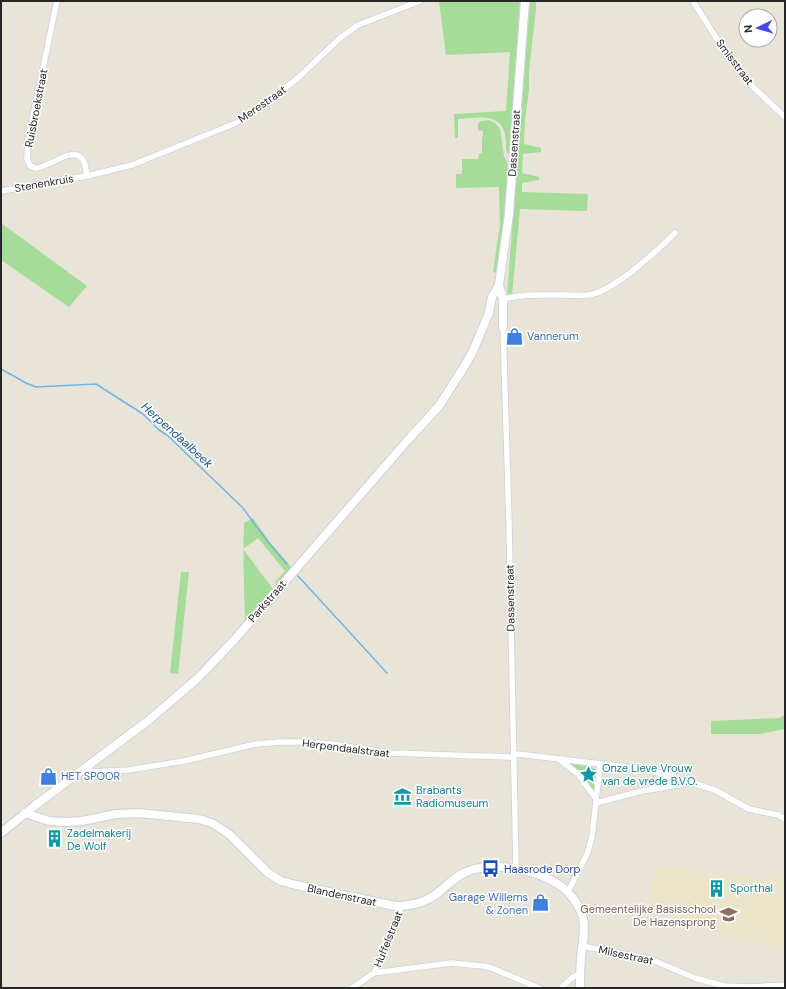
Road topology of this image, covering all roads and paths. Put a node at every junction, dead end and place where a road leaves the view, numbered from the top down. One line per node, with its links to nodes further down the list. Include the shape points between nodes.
1 (57, 1): 6 (street, Ruisbroekstraat, via 28,140 27,159 30,166 36,168 73,154 82,158)
2 (420, 1): 6 (street, Merestraat, via 358,26 338,39 267,104 236,123 132,165)
3 (525, 1): 9 (street, Dassenstraat, via 509,220 499,285)
4 (693, 1): 5 (street, Smisstraat, via 720,44 752,85)
5 (785, 117)
6 (87, 176): 7 (street, Stenenkruis)
7 (1, 191)
8 (675, 233): 9 (street, via 614,284 597,293)
9 (500, 296): 10 (street); 10 (street, via 492,297)
10 (495, 316): 11 (street, Dassenstraat); 15 (street, Parkstraat, via 484,324 473,351 443,400 235,639 168,705)
11 (503, 326): 12 (street, Dassenstraat)
12 (514, 756): 13 (street, Herpendaalstraat, via 518,754); 15 (street, Herpendaalstraat, via 390,754 332,744 281,742 256,744 184,761 128,770 92,772); 21 (street, Dassenstraat)
13 (560, 760): 14 (street, Herpendaalstraat); 17 (street, via 578,774)
14 (600, 764): 16 (street, Herpendaalstraat, via 643,769); 17 (street)
15 (85, 768): 18 (street, Parkstraat)
16 (690, 783): 17 (street); 19 (street, Herpendaalstraat, via 715,790 749,809)
17 (596, 801): 22 (street, via 588,854)
18 (25, 813): 20 (street, Parkstraat); 23 (street, Blandenstraat, via 66,822 138,813 199,819 212,823 230,834 264,870 281,880 347,897)
19 (785, 819)
20 (1, 833)
21 (516, 870): 22 (street, Blandenstraat, via 547,879); 23 (street, Blandenstraat, via 496,867 475,869 458,877 428,899)
22 (568, 892): 24 (street, Blandenstraat, via 582,916)
23 (401, 906): 25 (street, Huffelstraat)
24 (582, 946): 26 (street, Blandenstraat); 27 (street, Milsestraat, via 650,959 694,978 724,986)
25 (374, 973): 28 (street); 29 (street, via 451,963 492,968)
26 (580, 974): 30 (street); 31 (street, Blandenstraat)
27 (785, 985)
28 (352, 988)
29 (539, 988)
30 (561, 988)
31 (580, 988)

